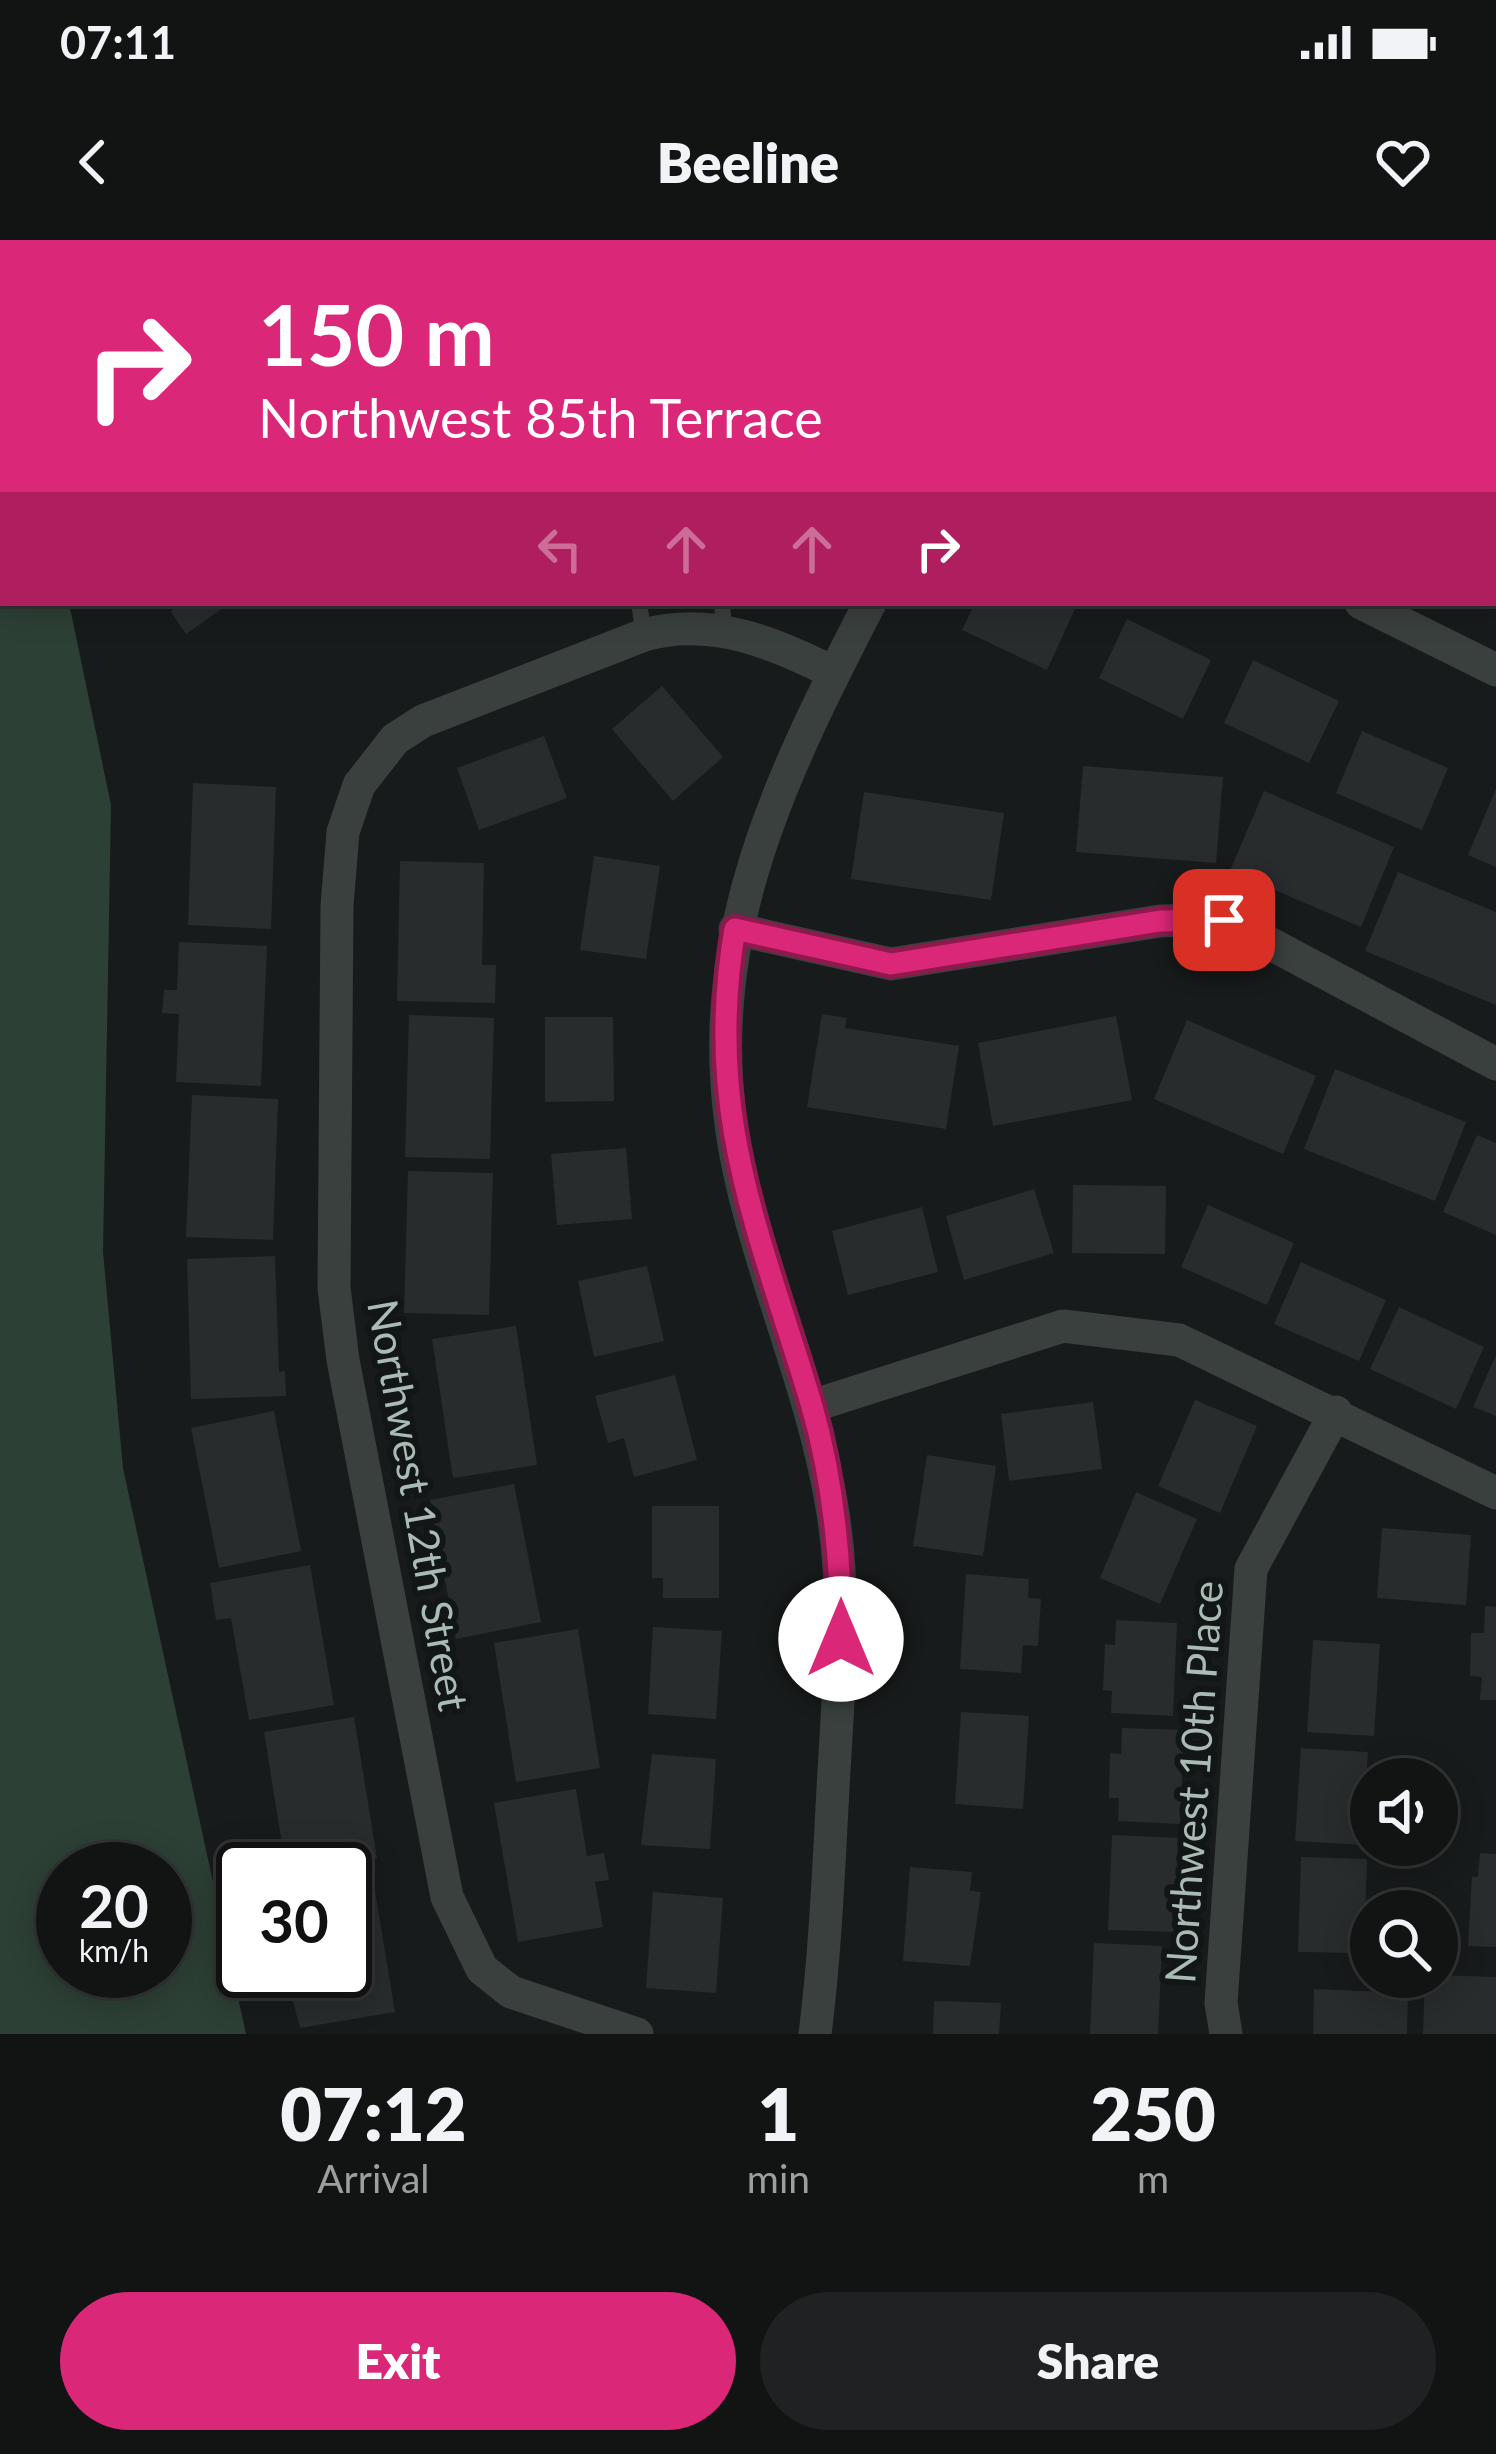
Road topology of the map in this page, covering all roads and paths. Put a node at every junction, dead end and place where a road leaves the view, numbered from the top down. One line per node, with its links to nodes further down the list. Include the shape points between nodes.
1 (869, 606): 6 (street)
2 (1367, 606): 5 (street)
3 (723, 616): 4 (street, via 664,629); 6 (street)
4 (642, 619): 12 (street, Northwest 12th Street, via 423,721 373,764 343,832 337,906 334,1288 447,1897 482,1969 511,1992)
5 (1496, 670)
6 (834, 673): 7 (street, via 755,856)
7 (735, 929): 8 (street, via 891,964 1160,921 1224,920); 9 (street, via 724,994 729,1113 765,1270)
8 (1496, 1064)
9 (812, 1406): 10 (street, via 1063,1326 1179,1340); 13 (street, via 841,1576)
10 (1336, 1412): 11 (street); 14 (street, Northwest 10th Place, via 1251,1569 1221,2003)
11 (1496, 1493)
12 (638, 2034)
13 (815, 2034)
14 (1226, 2034)

